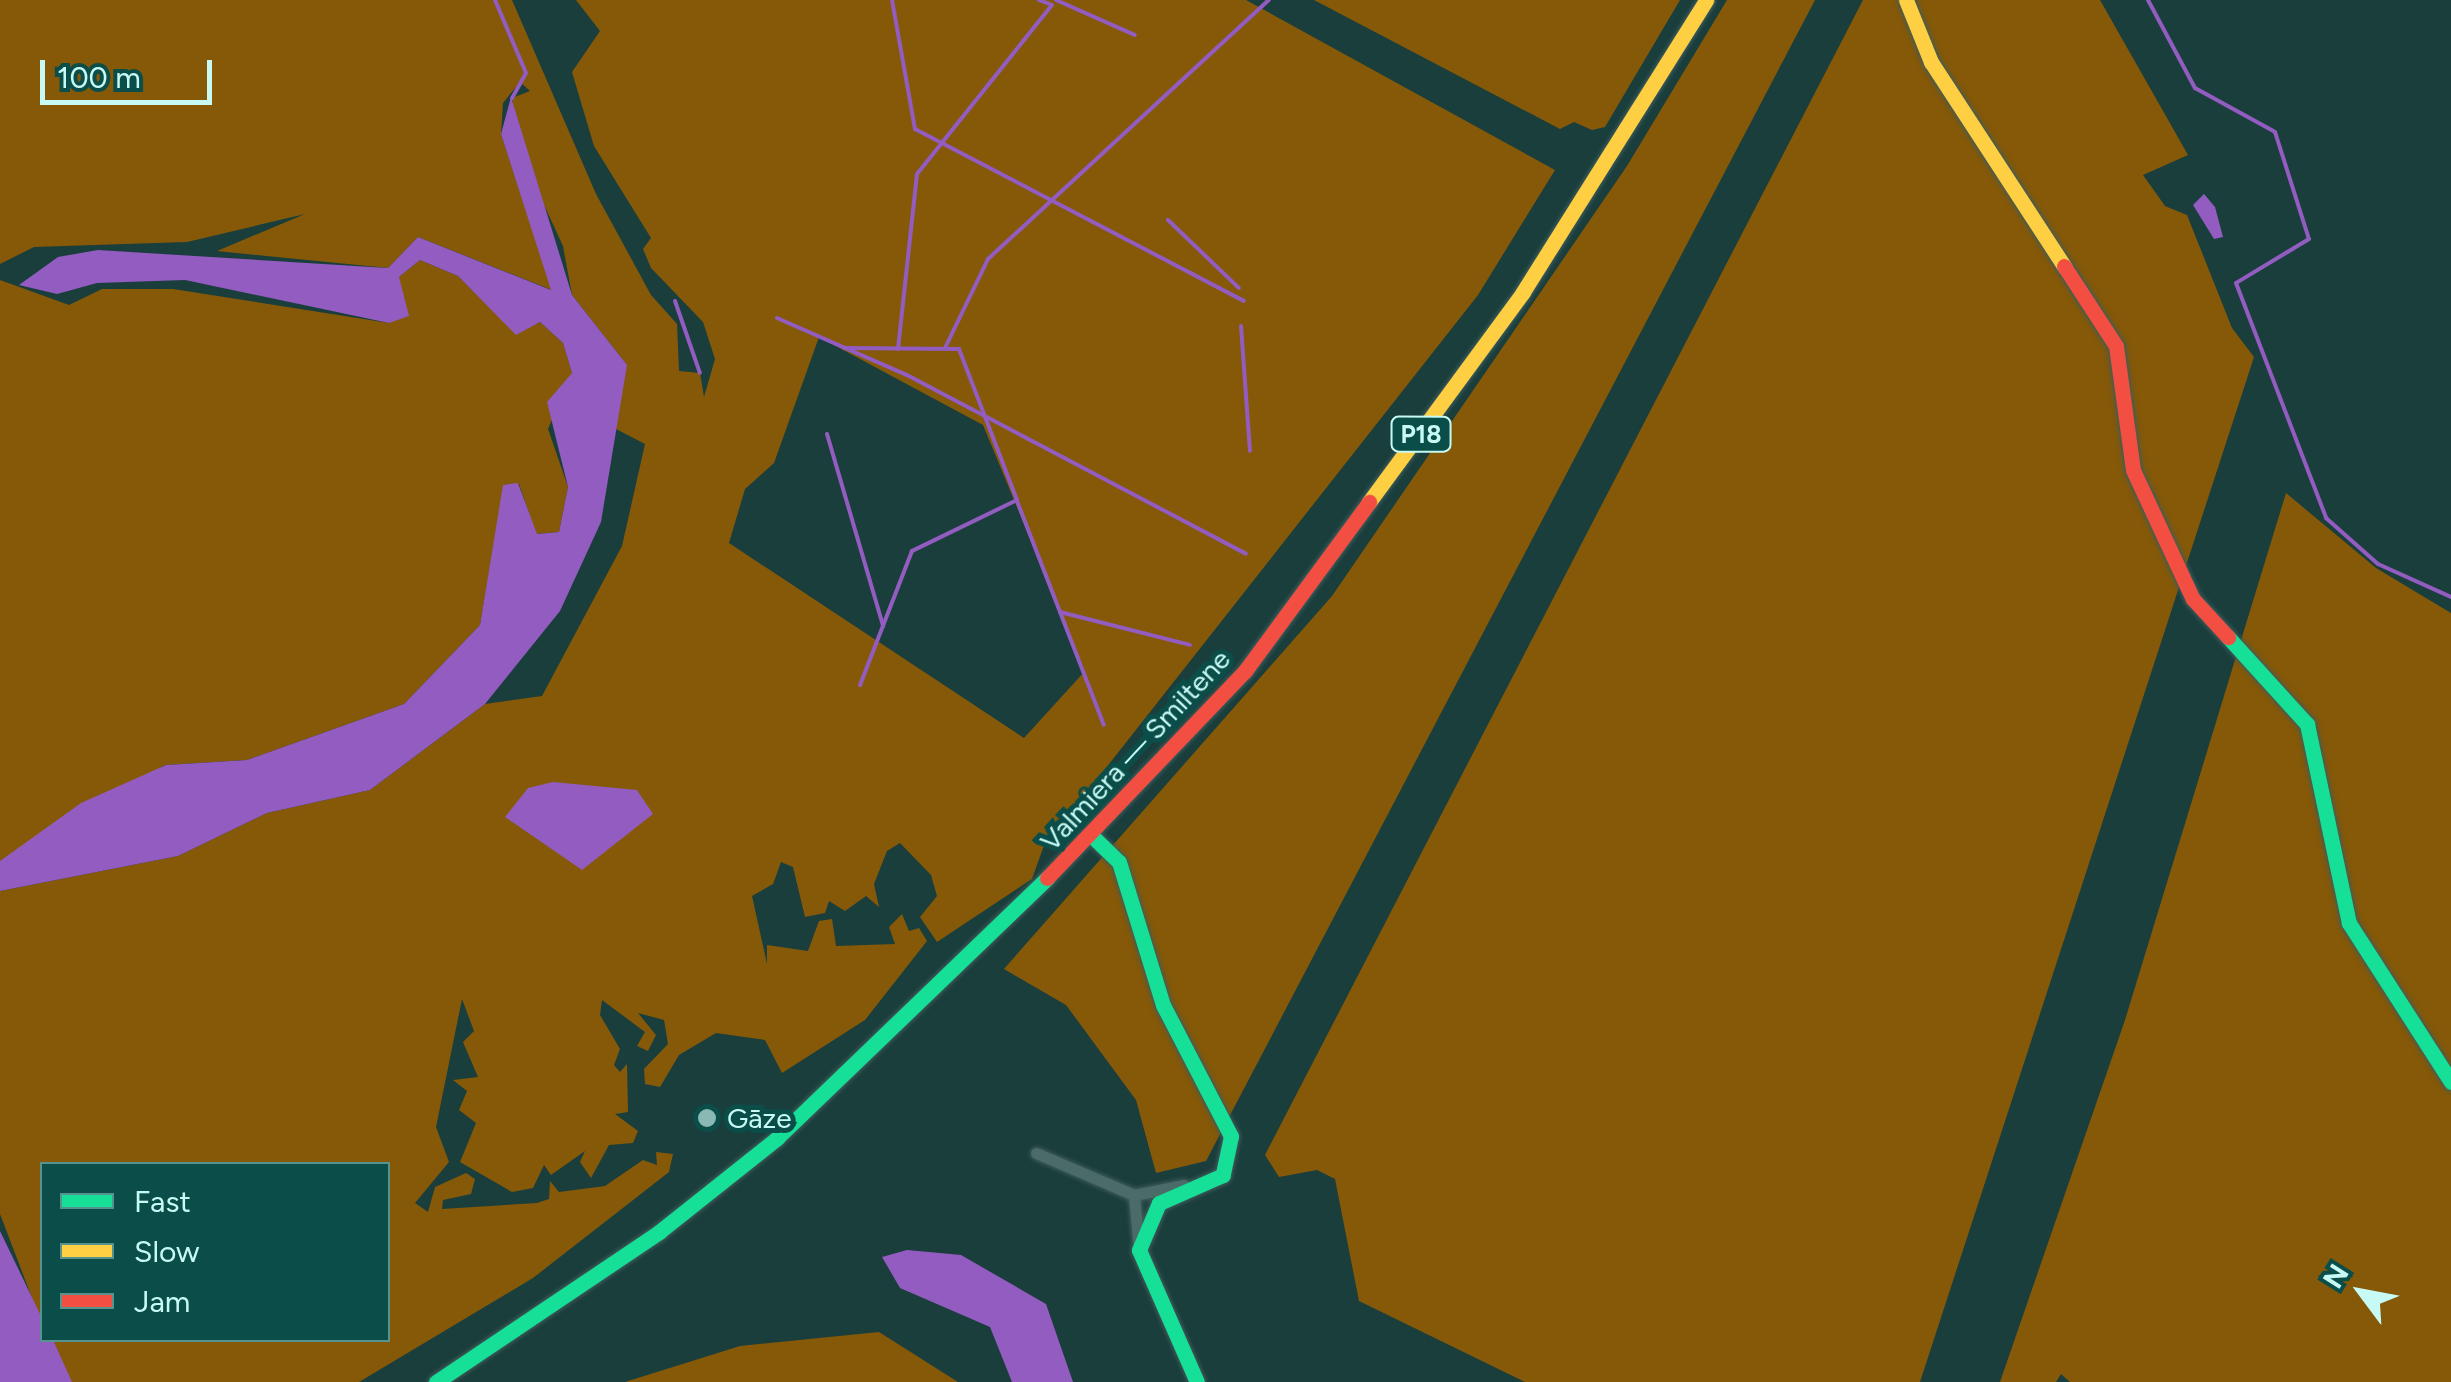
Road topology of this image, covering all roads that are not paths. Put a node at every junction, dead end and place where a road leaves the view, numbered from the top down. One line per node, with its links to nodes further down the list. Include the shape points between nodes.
1 (1706, 0): 3 (main road, Valmiera — Smiltene / P18, via 1597,183 1342,550 1245,671)
2 (1906, 0): 4 (main road, via 1931,62 2116,346 2133,470 2193,599 2307,724 2350,923)
3 (1090, 834): 6 (main road, via 1119,862 1162,1005 1231,1136 1223,1175); 9 (main road, Valmiera — Smiltene / P18, via 777,1138 658,1232)
4 (2451, 1082)
5 (1036, 1152): 7 (street)
6 (1184, 1184): 7 (street); 8 (main road, via 1142,1225)
7 (1134, 1195): 8 (street)
8 (1139, 1250): 10 (main road)
9 (436, 1382)
10 (1197, 1382)

